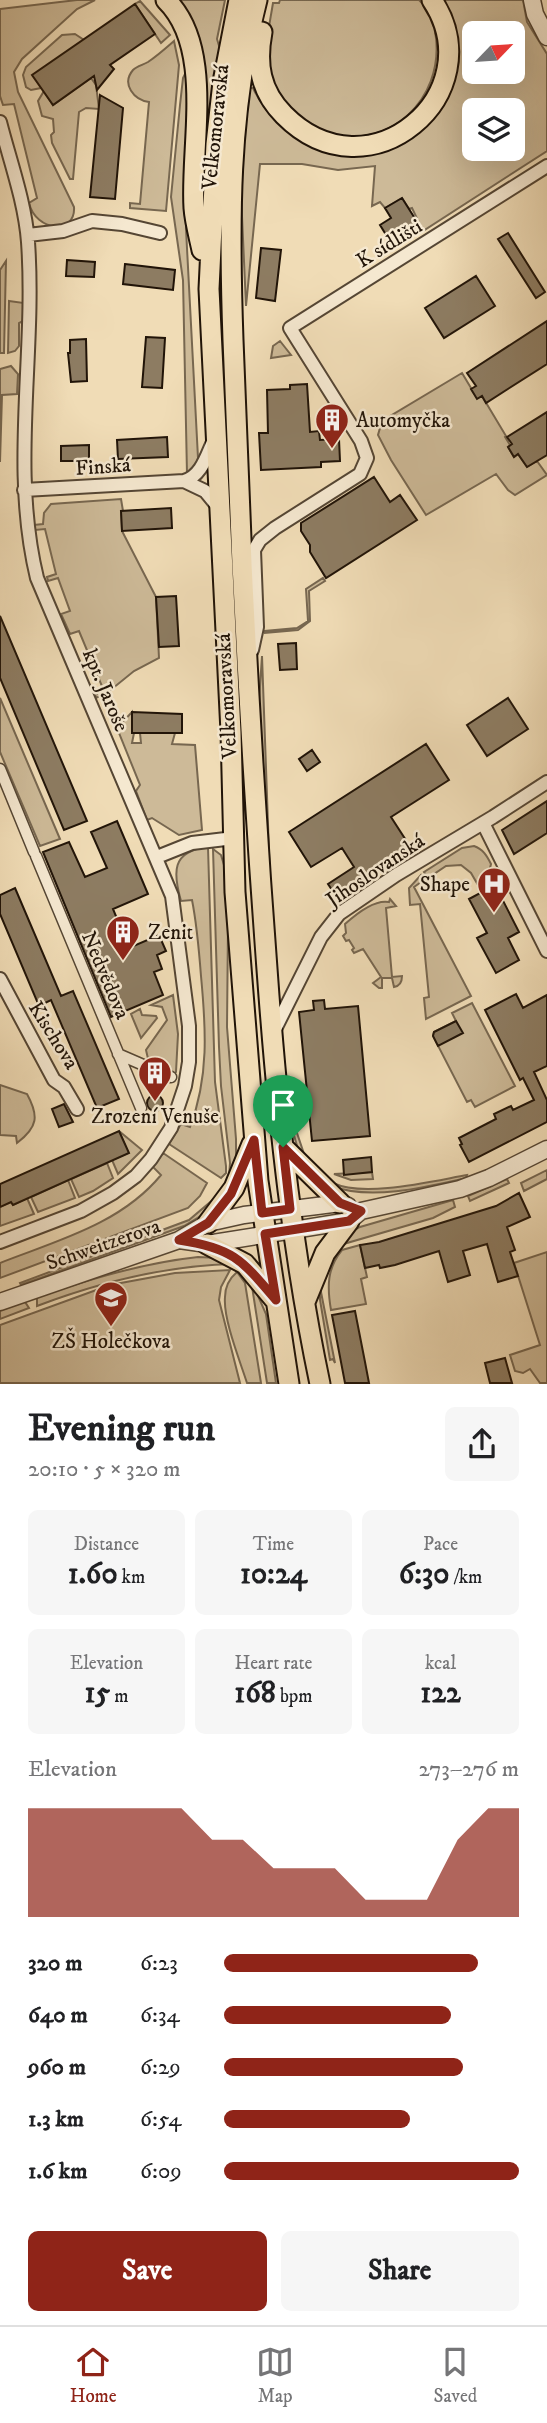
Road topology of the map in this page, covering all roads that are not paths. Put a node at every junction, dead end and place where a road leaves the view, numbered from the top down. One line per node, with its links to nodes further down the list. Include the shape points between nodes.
1 (166, 0): 10 (main road, via 184,26 194,56 194,209)
2 (432, 0): 4 (main road, via 442,20 448,51 445,76 434,102 421,119 398,135 376,144 349,147 327,144 302,132 270,98 261,77)
3 (533, 0): 5 (street)
4 (253, 3): 10 (main road, Velkomoravská, via 223,82 212,192); 15 (main road, Velkomoravská, via 238,100 230,227)
5 (547, 37)
6 (0, 122): 9 (street, kpt. Jaroše)
7 (547, 166): 15 (street, K sídlišti, via 290,328 367,458 360,474 256,544 257,627)
8 (160, 233): 9 (street, via 92,221 63,231)
9 (28, 235): 13 (street, kpt. Jaroše)
10 (209, 289): 11 (main road, Velkomoravská)
11 (215, 436): 12 (street, via 198,471); 14 (main road, Velkomoravská)
12 (184, 481): 13 (street, Finská); 14 (street, via 201,488)
13 (24, 490): 20 (street, kpt. Jaroše, via 37,578)
14 (219, 508): 19 (main road, Velkomoravská)
15 (247, 671): 23 (main road, Velkomoravská)
16 (0, 769): 24 (street, Nedvědova)
17 (547, 782): 18 (street, Jihoslovanská)
18 (483, 824): 21 (street); 23 (street, Jihoslovanská, via 366,895 329,925)
19 (234, 838): 20 (street, via 192,843); 28 (main road, Velkomoravská)
20 (157, 857): 30 (street, kpt. Jaroše, via 175,909 189,1038 182,1098)
21 (547, 951)
22 (0, 980): 27 (street, Kischova, via 54,1080)
23 (272, 1034): 29 (main road, Velkomoravská)
24 (118, 1055): 25 (street); 26 (street, Nedvědova)
25 (171, 1077)
26 (141, 1108)
27 (77, 1109)
28 (254, 1140): 34 (main road, Velkomoravská); 35 (main road, via 234,1188)
29 (283, 1147): 32 (main road, Velkomoravská); 33 (main road)
30 (159, 1148): 39 (street, Schweitzerova, via 136,1176 113,1194)
31 (547, 1149): 33 (street, Schweitzerova, via 460,1189)
32 (290, 1209): 33 (street, Schweitzerova); 34 (street, Schweitzerova); 36 (main road, Velkomoravská)
33 (350, 1212): 36 (street, Schweitzerova); 43 (main road, via 325,1252)
34 (262, 1213): 35 (street, Schweitzerova); 37 (main road, Velkomoravská)
35 (208, 1223): 38 (street, Schweitzerova)
36 (293, 1230): 37 (street, Schweitzerova); 43 (main road, Velkomoravská)
37 (265, 1234): 40 (street, Schweitzerova); 41 (main road, Velkomoravská)
38 (179, 1240): 40 (street, Schweitzerova); 42 (street, Schweitzerova)
39 (0, 1242)
40 (207, 1244): 41 (main road, via 246,1264)
41 (276, 1300): 44 (main road, Velkomoravská)
42 (0, 1302)
43 (304, 1306): 45 (main road, Velkomoravská)
44 (289, 1384)
45 (320, 1384)

